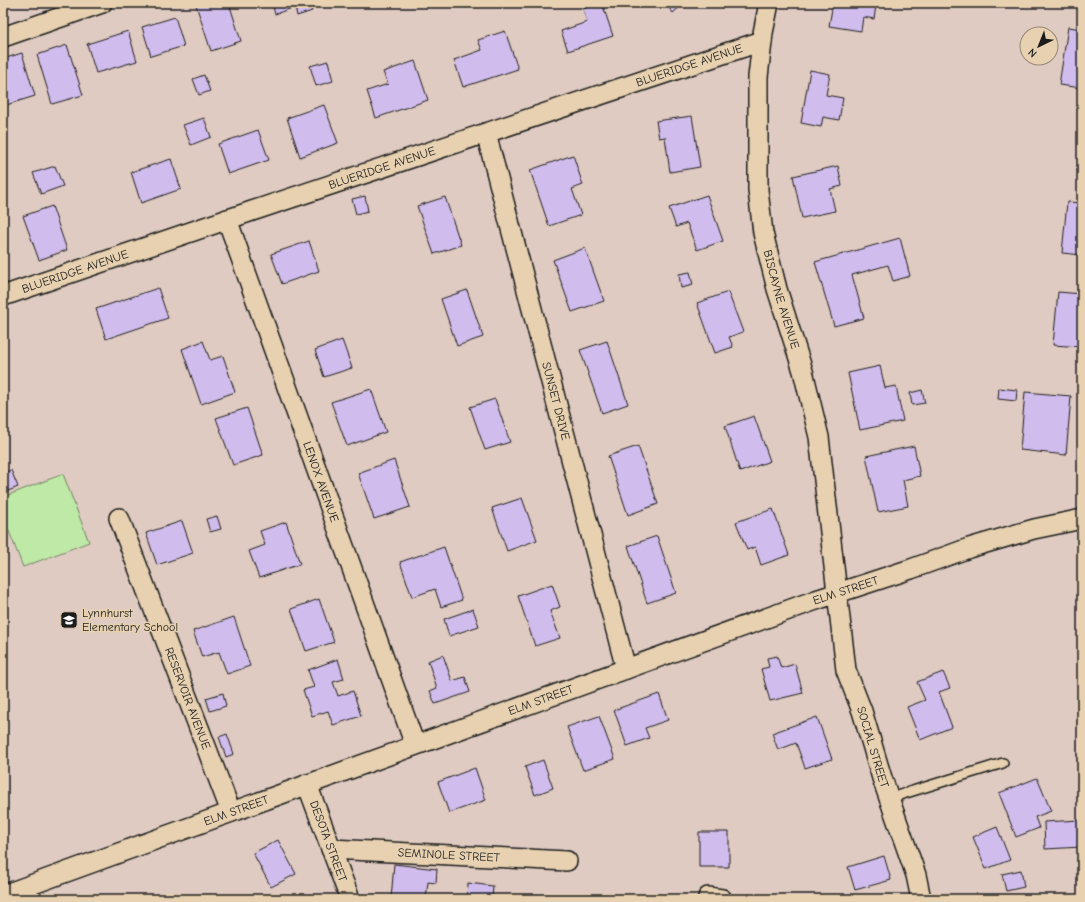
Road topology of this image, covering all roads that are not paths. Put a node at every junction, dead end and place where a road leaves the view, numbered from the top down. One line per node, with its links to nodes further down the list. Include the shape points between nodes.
1 (102, 3): 3 (street)
2 (768, 3): 4 (street, BISCAYNE AVENUE)
3 (3, 37)
4 (762, 41): 5 (street, BLUERIDGE AVENUE); 10 (street, BISCAYNE AVENUE, via 758,77 758,190 762,226 777,289 820,437)
5 (486, 133): 6 (street, BLUERIDGE AVENUE); 11 (street, SUNSET DRIVE)
6 (227, 220): 7 (street, BLUERIDGE AVENUE); 12 (street, LENOX AVENUE)
7 (3, 296)
8 (119, 518): 16 (street, RESERVOIR AVENUE)
9 (1082, 520): 10 (street, ELM STREET, via 1034,529 969,548)
10 (837, 592): 11 (street, ELM STREET); 15 (street, SOCIAL STREET, via 846,670)
11 (626, 669): 12 (street, ELM STREET)
12 (415, 745): 14 (street, ELM STREET)
13 (1003, 763): 15 (lane)
14 (307, 784): 16 (street, ELM STREET); 17 (street, DESOTA STREET)
15 (890, 798): 21 (street, SOCIAL STREET, via 916,875)
16 (231, 812): 19 (street, ELM STREET)
17 (331, 849): 18 (street, SEMINOLE STREET); 20 (street, DESOTA STREET)
18 (567, 861)
19 (3, 895)
20 (350, 899)
21 (920, 899)

